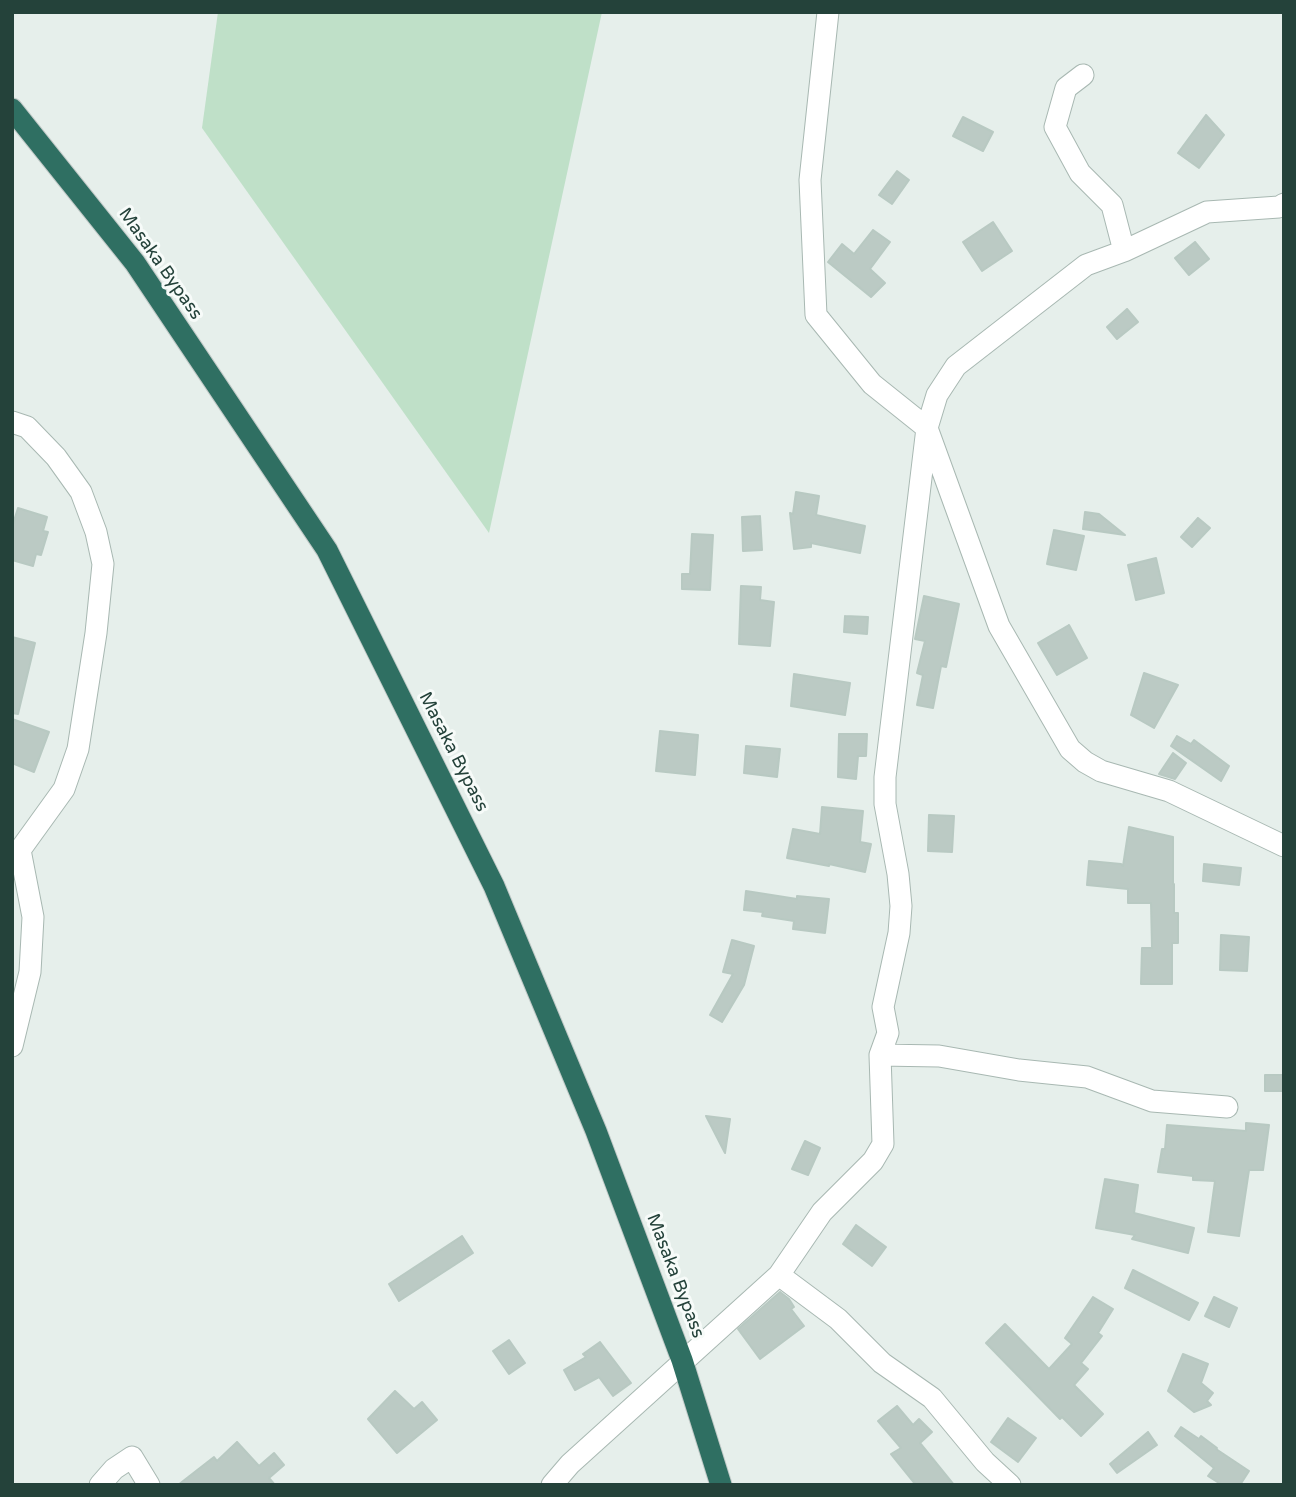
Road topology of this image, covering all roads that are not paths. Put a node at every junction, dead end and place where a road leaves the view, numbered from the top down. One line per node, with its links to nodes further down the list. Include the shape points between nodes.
1 (828, 12): 7 (street, via 810,180 816,315 872,384)
2 (1083, 75): 5 (street, via 1066,88 1055,127 1080,173 1112,205)
3 (12, 109): 14 (highway, Masaka Bypass, via 135,264 327,550 494,886 596,1131)
4 (1284, 204): 5 (street, via 1206,212)
5 (1124, 251): 7 (street, via 1086,265 956,366 937,395)
6 (12, 422): 9 (street, via 27,427 81,492 103,564 78,749 64,789)
7 (927, 428): 8 (street, via 999,626 1070,749 1101,771 1169,791); 11 (street, via 885,777 901,906 883,1007 888,1033)
8 (1284, 846)
9 (16, 856): 10 (street, via 33,917 30,972)
10 (12, 1046)
11 (880, 1055): 12 (street, via 939,1056 1087,1077 1152,1101); 13 (street, via 883,1144 873,1161 822,1212)
12 (1227, 1107)
13 (779, 1275): 14 (street); 19 (street, via 838,1319 881,1363 932,1398)
14 (682, 1360): 17 (street); 18 (highway, Masaka Bypass)
15 (100, 1485): 16 (street, via 132,1457)
16 (149, 1485)
17 (552, 1485)
18 (722, 1485)
19 (1010, 1485)

